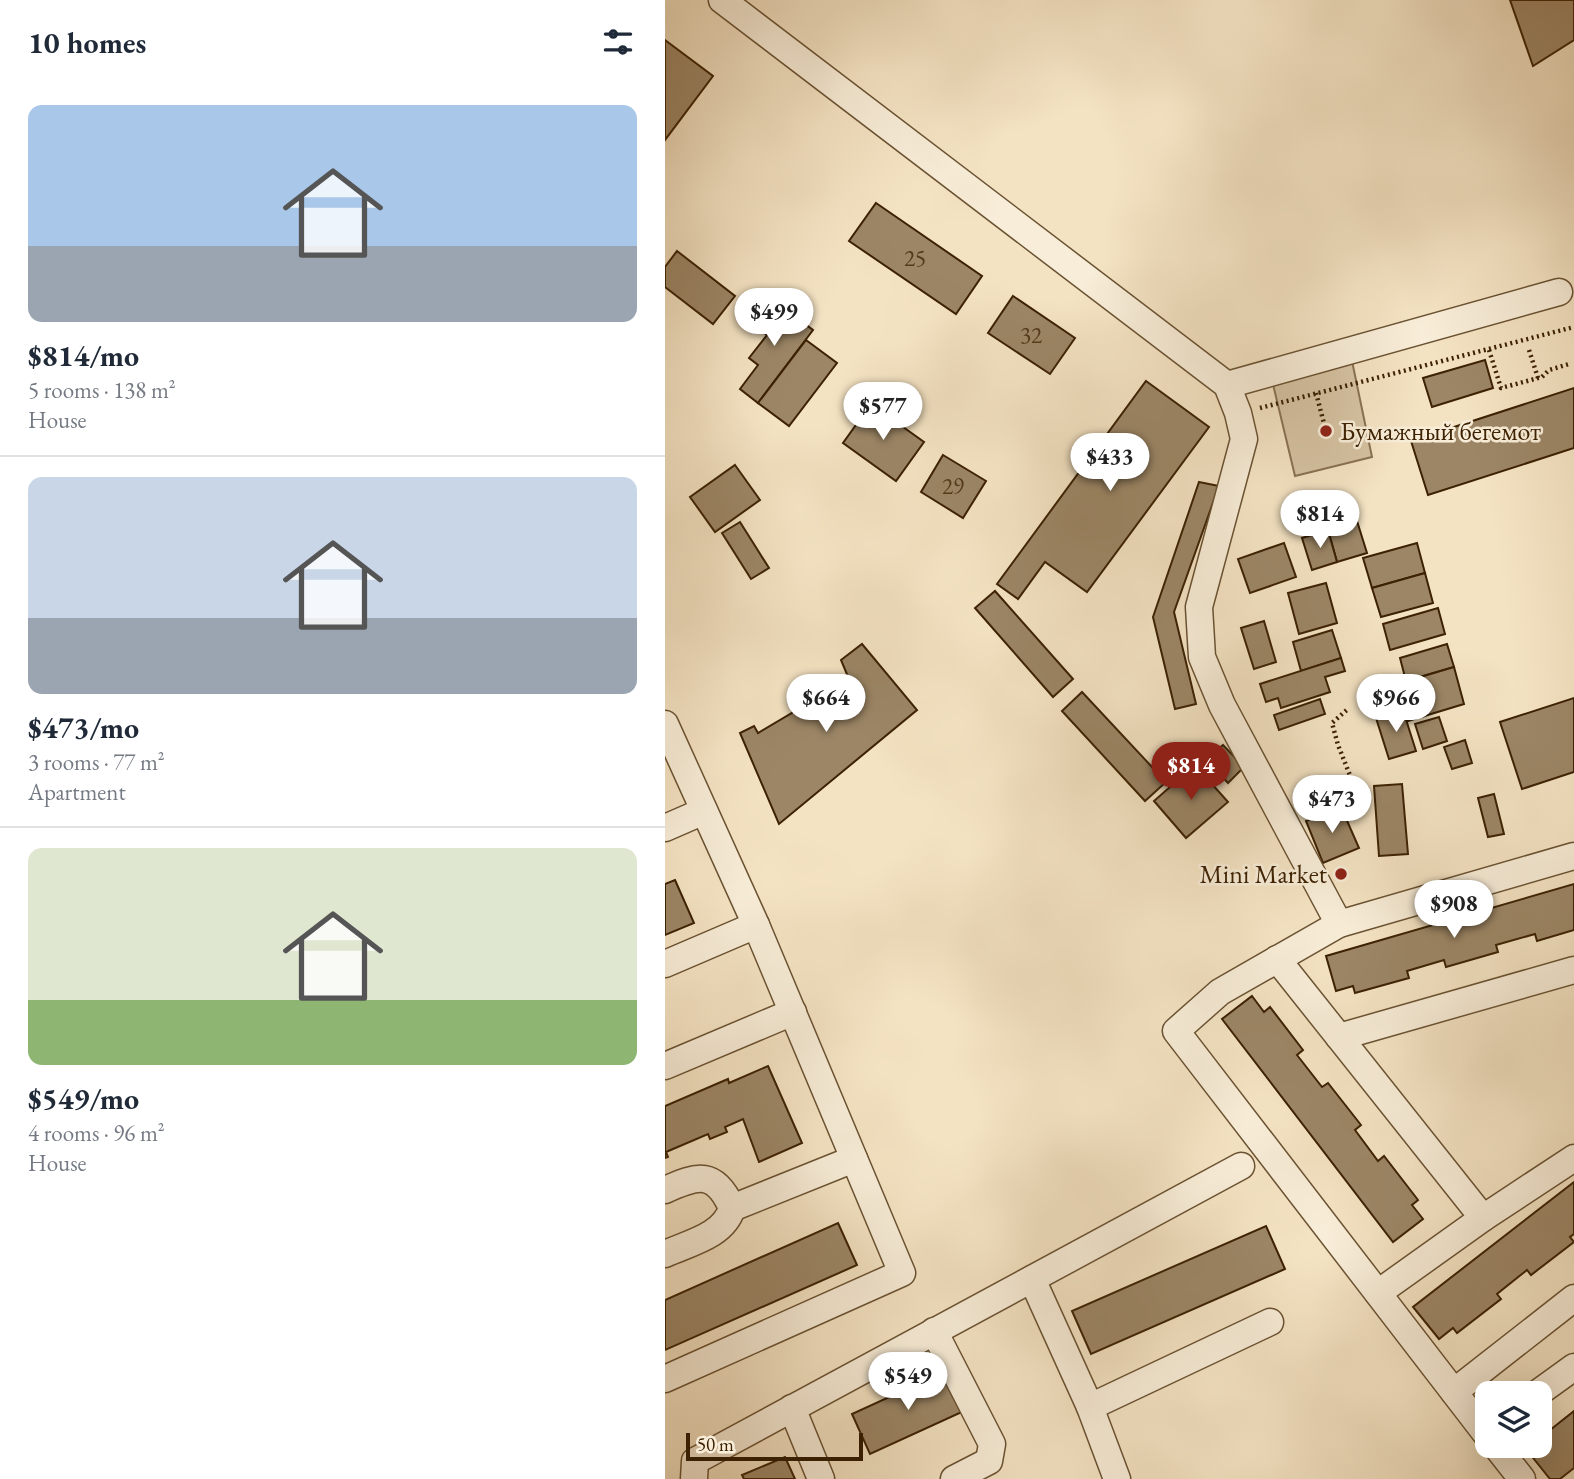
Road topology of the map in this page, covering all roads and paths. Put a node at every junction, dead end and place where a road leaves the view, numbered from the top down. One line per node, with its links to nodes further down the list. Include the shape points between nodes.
1 (722, 0): 8 (street)
2 (1559, 292): 8 (street)
3 (1574, 327): 4 (path)
4 (1489, 349): 7 (path, via 1501,388); 9 (path)
5 (1529, 349): 7 (path)
6 (1569, 364): 7 (path)
7 (1538, 378)
8 (1227, 384): 10 (street)
9 (1316, 393): 10 (path); 11 (path)
10 (1238, 413): 14 (street, via 1244,439 1199,607 1202,657)
11 (1326, 431)
12 (1349, 708): 14 (path, via 1332,723 1353,783)
13 (665, 724): 15 (street)
14 (1275, 802): 18 (street)
15 (704, 811): 16 (street); 19 (street)
16 (665, 828)
17 (1574, 856): 18 (street)
18 (1339, 924): 20 (street)
19 (757, 925): 21 (street); 23 (street)
20 (1277, 959): 24 (street); 34 (street, via 1220,992 1176,1031)
21 (665, 964)
22 (1574, 970): 24 (street)
23 (793, 1012): 25 (street); 27 (street)
24 (1339, 1037): 31 (street)
25 (665, 1066)
26 (1574, 1158): 31 (street)
27 (855, 1159): 30 (street); 39 (street, via 902,1273)
28 (1241, 1166): 33 (street)
29 (665, 1190): 30 (street, via 692,1178 708,1180 724,1191)
30 (732, 1208): 32 (street, via 720,1229)
31 (1483, 1218): 34 (street)
32 (665, 1254)
33 (1032, 1279): 37 (street); 42 (street)
34 (1378, 1293): 41 (street)
35 (1574, 1298): 41 (street)
36 (1270, 1322): 42 (street)
37 (934, 1331): 43 (street); 46 (street, via 992,1444)
38 (1574, 1367): 40 (street)
39 (665, 1379)
40 (1552, 1383)
41 (1454, 1392): 44 (street)
42 (1090, 1407): 50 (street)
43 (792, 1408): 47 (street, via 695,1461); 48 (street)
44 (1475, 1418)
45 (1506, 1458): 51 (street)
46 (993, 1470): 49 (street)
47 (694, 1479)
48 (821, 1479)
49 (954, 1479)
50 (1117, 1479)
51 (1522, 1479)

